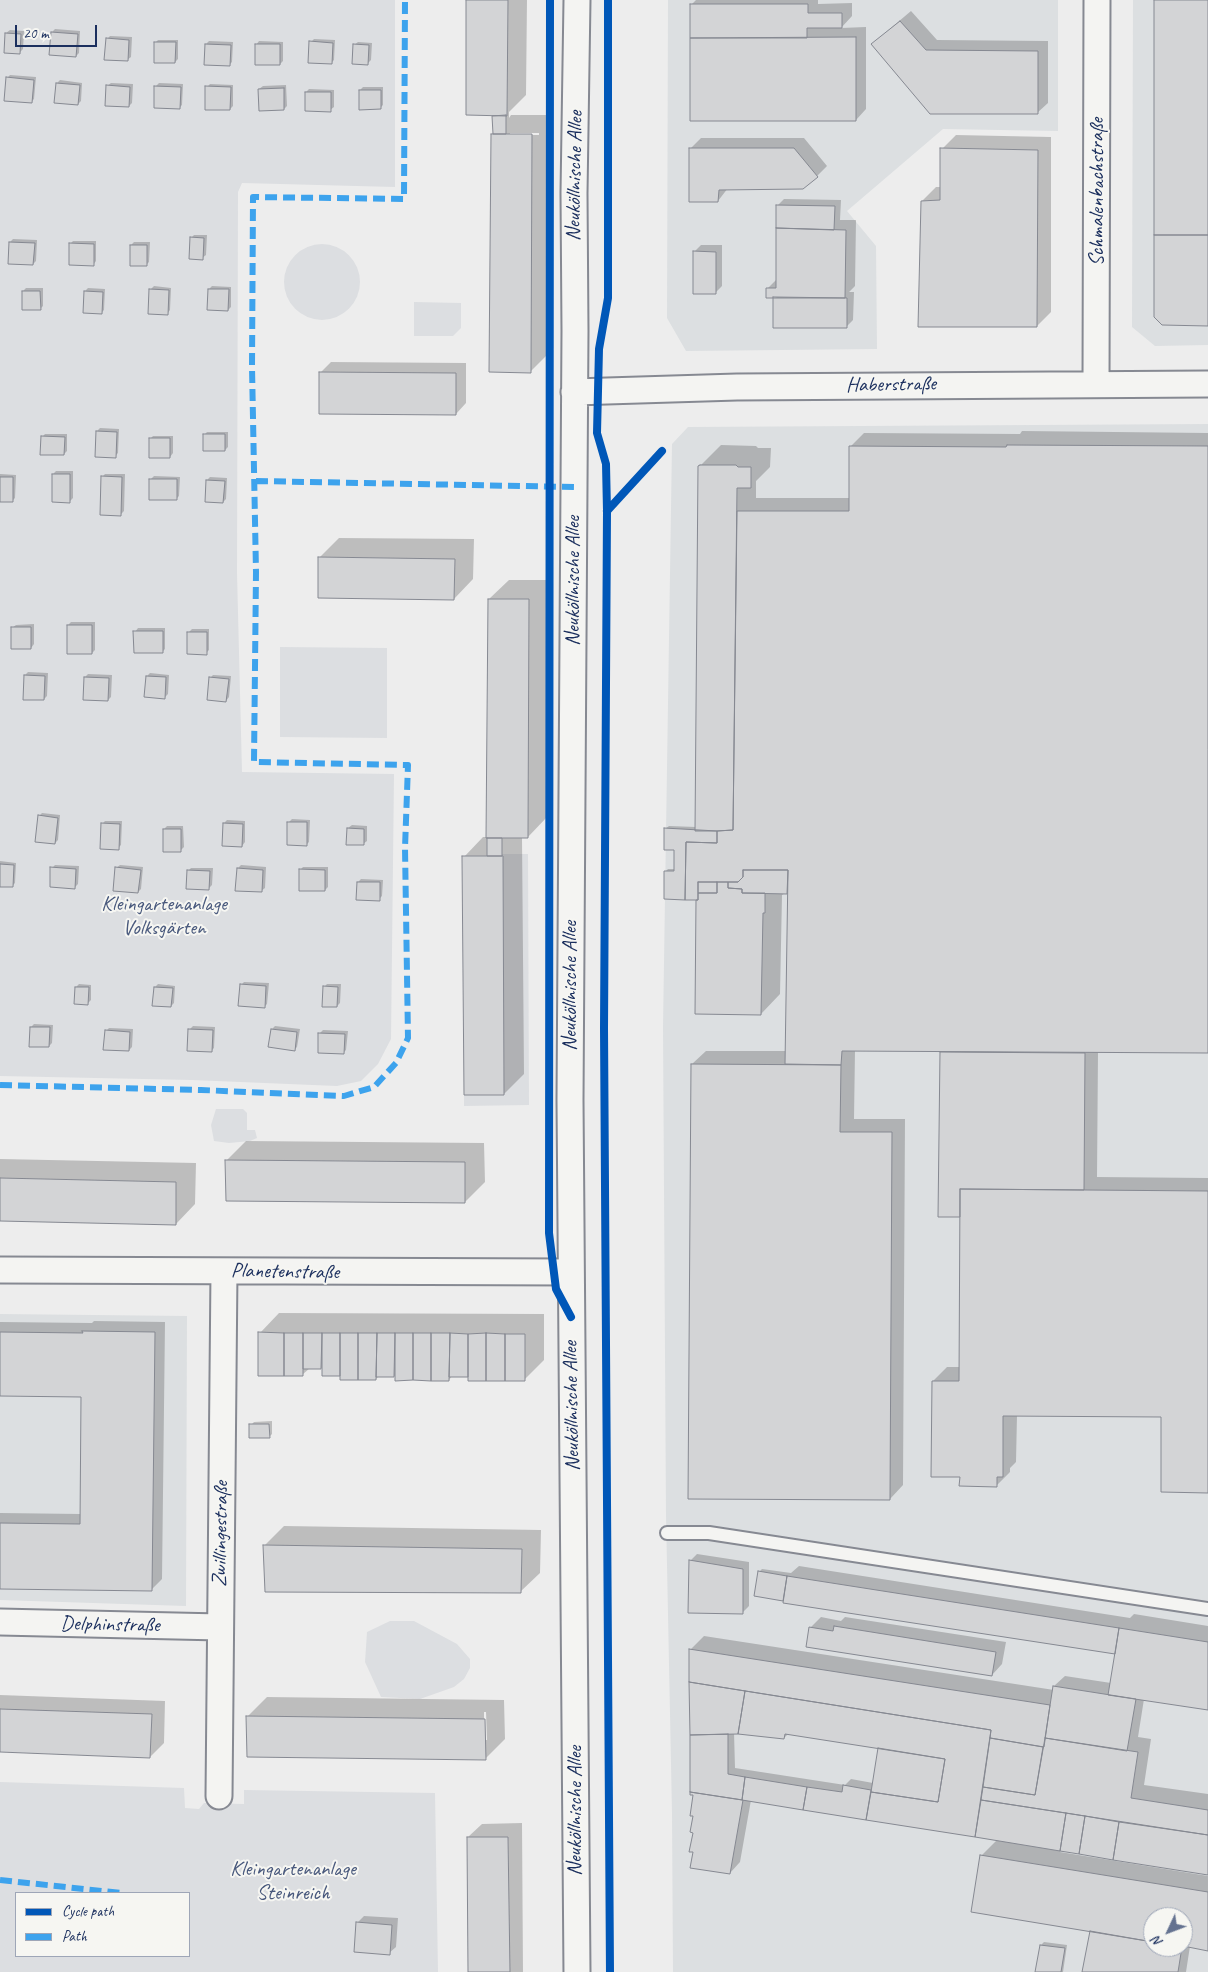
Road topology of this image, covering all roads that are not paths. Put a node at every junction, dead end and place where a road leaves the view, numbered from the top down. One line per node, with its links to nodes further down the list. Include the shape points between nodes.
1 (577, 0): 5 (street, Neuköllnische Allee)
2 (1097, 0): 3 (street, Schmalenbachstraße)
3 (1096, 383): 4 (street, Haberstraße); 5 (street, Haberstraße)
4 (1208, 384)
5 (574, 392): 8 (street, Neuköllnische Allee)
6 (0, 1270): 7 (street, Planetenstraße)
7 (224, 1271): 8 (street, Planetenstraße); 12 (street, Zwillingestraße)
8 (570, 1272): 14 (street, Neuköllnische Allee)
9 (667, 1533): 10 (lane, via 709,1533)
10 (1208, 1608)
11 (0, 1622): 12 (street, Delphinstraße)
12 (220, 1628): 13 (street, Zwillingestraße)
13 (219, 1796)
14 (577, 1972)

